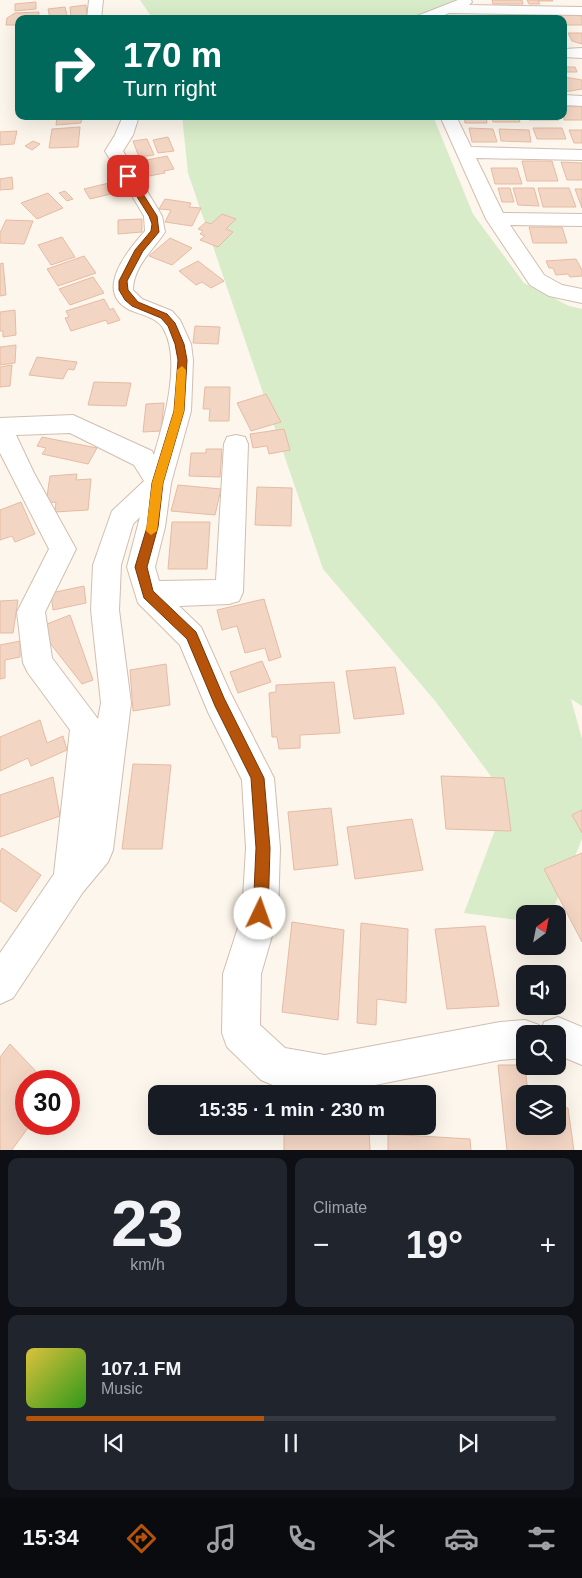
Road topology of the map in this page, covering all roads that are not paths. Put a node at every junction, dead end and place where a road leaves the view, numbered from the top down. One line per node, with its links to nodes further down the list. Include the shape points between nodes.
1 (96, 0): 5 (street)
2 (468, 0): 3 (street)
3 (449, 9): 4 (street); 6 (street)
4 (582, 11)
5 (94, 15)
6 (433, 15)
7 (567, 53): 8 (street)
8 (582, 53)
9 (567, 100): 10 (street)
10 (582, 101)
11 (130, 120): 20 (street, via 114,151 156,224 155,232 140,250 123,281 123,290 135,304 164,316 172,325 182,360 179,411)
12 (450, 120): 13 (street)
13 (464, 152): 14 (street); 15 (street)
14 (582, 155)
15 (496, 219): 16 (street); 17 (street, via 537,280 556,291)
16 (582, 220)
17 (582, 296)
18 (0, 427): 20 (street, via 73,424 143,458); 22 (street, via 63,549 31,612 38,663 86,726)
19 (236, 444): 21 (street, via 229,592)
20 (158, 483): 21 (street, via 152,527 141,567); 22 (street, via 120,520 107,565 104,610 116,703 96,850)
21 (148, 594): 25 (street, via 192,636 219,702 258,778 263,848 260,914 242,974 240,1033 275,1066 325,1076)
22 (71, 880): 23 (street)
23 (0, 985)
24 (566, 1039): 26 (street)
25 (516, 1040)
26 (582, 1046)

